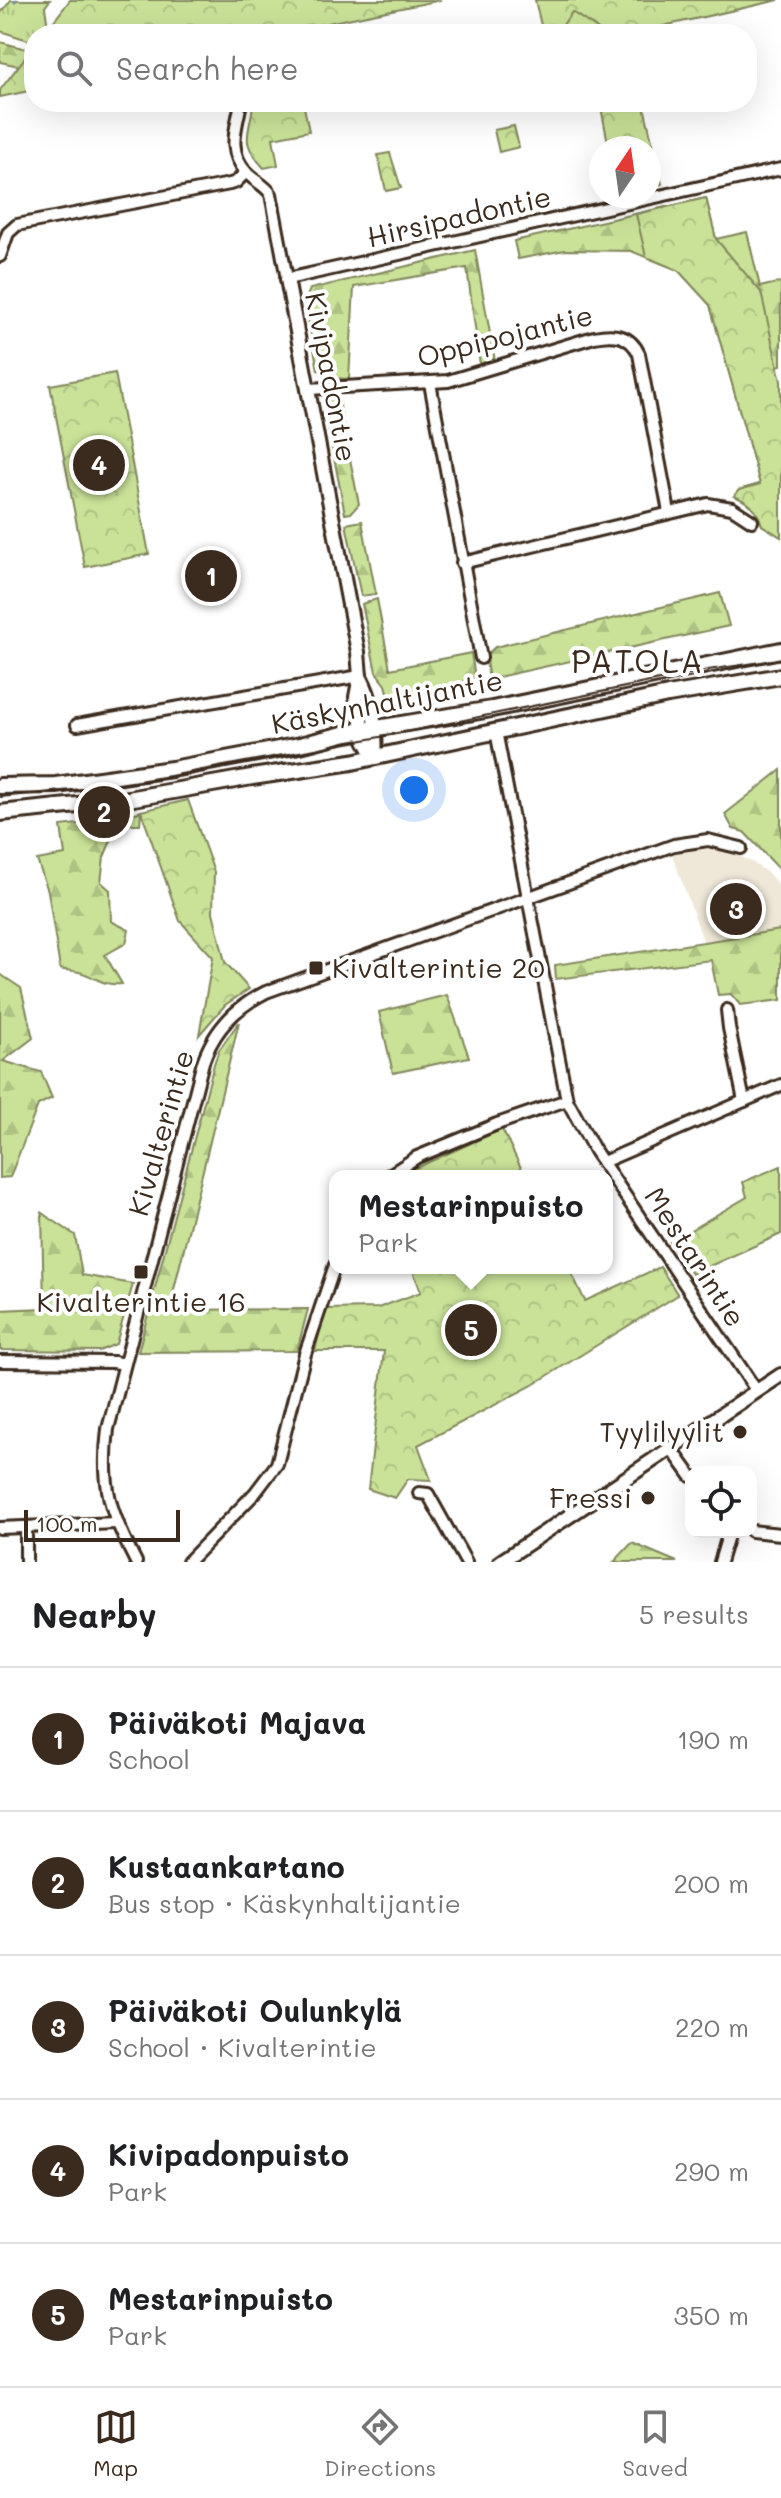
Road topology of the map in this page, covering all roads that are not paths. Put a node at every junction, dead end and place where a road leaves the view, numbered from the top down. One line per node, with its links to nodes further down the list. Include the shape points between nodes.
1 (239, 112): 3 (street, Kivipadontie, via 233,135)
2 (781, 169): 5 (street, Hirsipadontie)
3 (246, 172): 4 (street, via 230,184 17,225 8,233); 5 (street, Kivipadontie, via 271,194)
4 (0, 256)
5 (287, 279): 7 (street, Kivipadontie)
6 (430, 383): 7 (street, Oppipojantie); 8 (street, Oppipojantie, via 594,337 624,337 636,347 643,365); 10 (street)
7 (309, 389): 13 (street, Kivipadontie)
8 (669, 512): 9 (street, via 715,504); 10 (street)
9 (752, 521)
10 (462, 563): 12 (street)
11 (781, 650): 16 (main road, Käskynhaltijantie)
12 (481, 658)
13 (360, 676): 15 (street); 16 (street, Kivipadontie, via 370,693)
14 (781, 676): 17 (main road, Käskynhaltijantie)
15 (77, 725)
16 (370, 729): 18 (street, Kivipadontie); 19 (main road, Käskynhaltijantie, via 131,776)
17 (496, 731): 18 (main road, Käskynhaltijantie); 22 (street, Mestarintie)
18 (375, 758): 20 (main road, Käskynhaltijantie, via 117,801)
19 (0, 786)
20 (0, 813)
21 (741, 848): 22 (street, Kivalterintie, via 688,841)
22 (527, 899): 25 (street, Mestarintie); 33 (street, Kivalterintie, via 266,992 223,1025 203,1062)
23 (727, 1010): 26 (street)
24 (781, 1085): 26 (street)
25 (567, 1100): 27 (street, Mestarintie); 28 (street, via 497,1124)
26 (744, 1101): 27 (street)
27 (603, 1162): 29 (street, Mestarintie)
28 (397, 1170)
29 (608, 1170)
30 (613, 1177): 35 (street, Mestarintie)
31 (332, 1274): 47 (street, via 305,1354 279,1460 255,1493)
32 (0, 1361): 33 (street)
33 (124, 1364): 39 (street, Kivalterintie, via 105,1452)
34 (781, 1375): 35 (street)
35 (756, 1390): 36 (street)
36 (671, 1448): 37 (street); 49 (street)
37 (685, 1468)
38 (419, 1493): 48 (street, via 428,1494)
39 (116, 1523): 40 (street); 46 (street, Kivalterintie)
40 (26, 1527): 41 (street); 45 (street)
41 (0, 1528)
42 (757, 1532): 43 (street)
43 (781, 1534)
44 (727, 1538): 50 (street)
45 (26, 1562)
46 (136, 1562)
47 (188, 1562)
48 (466, 1562)
49 (500, 1562)
50 (720, 1562)

